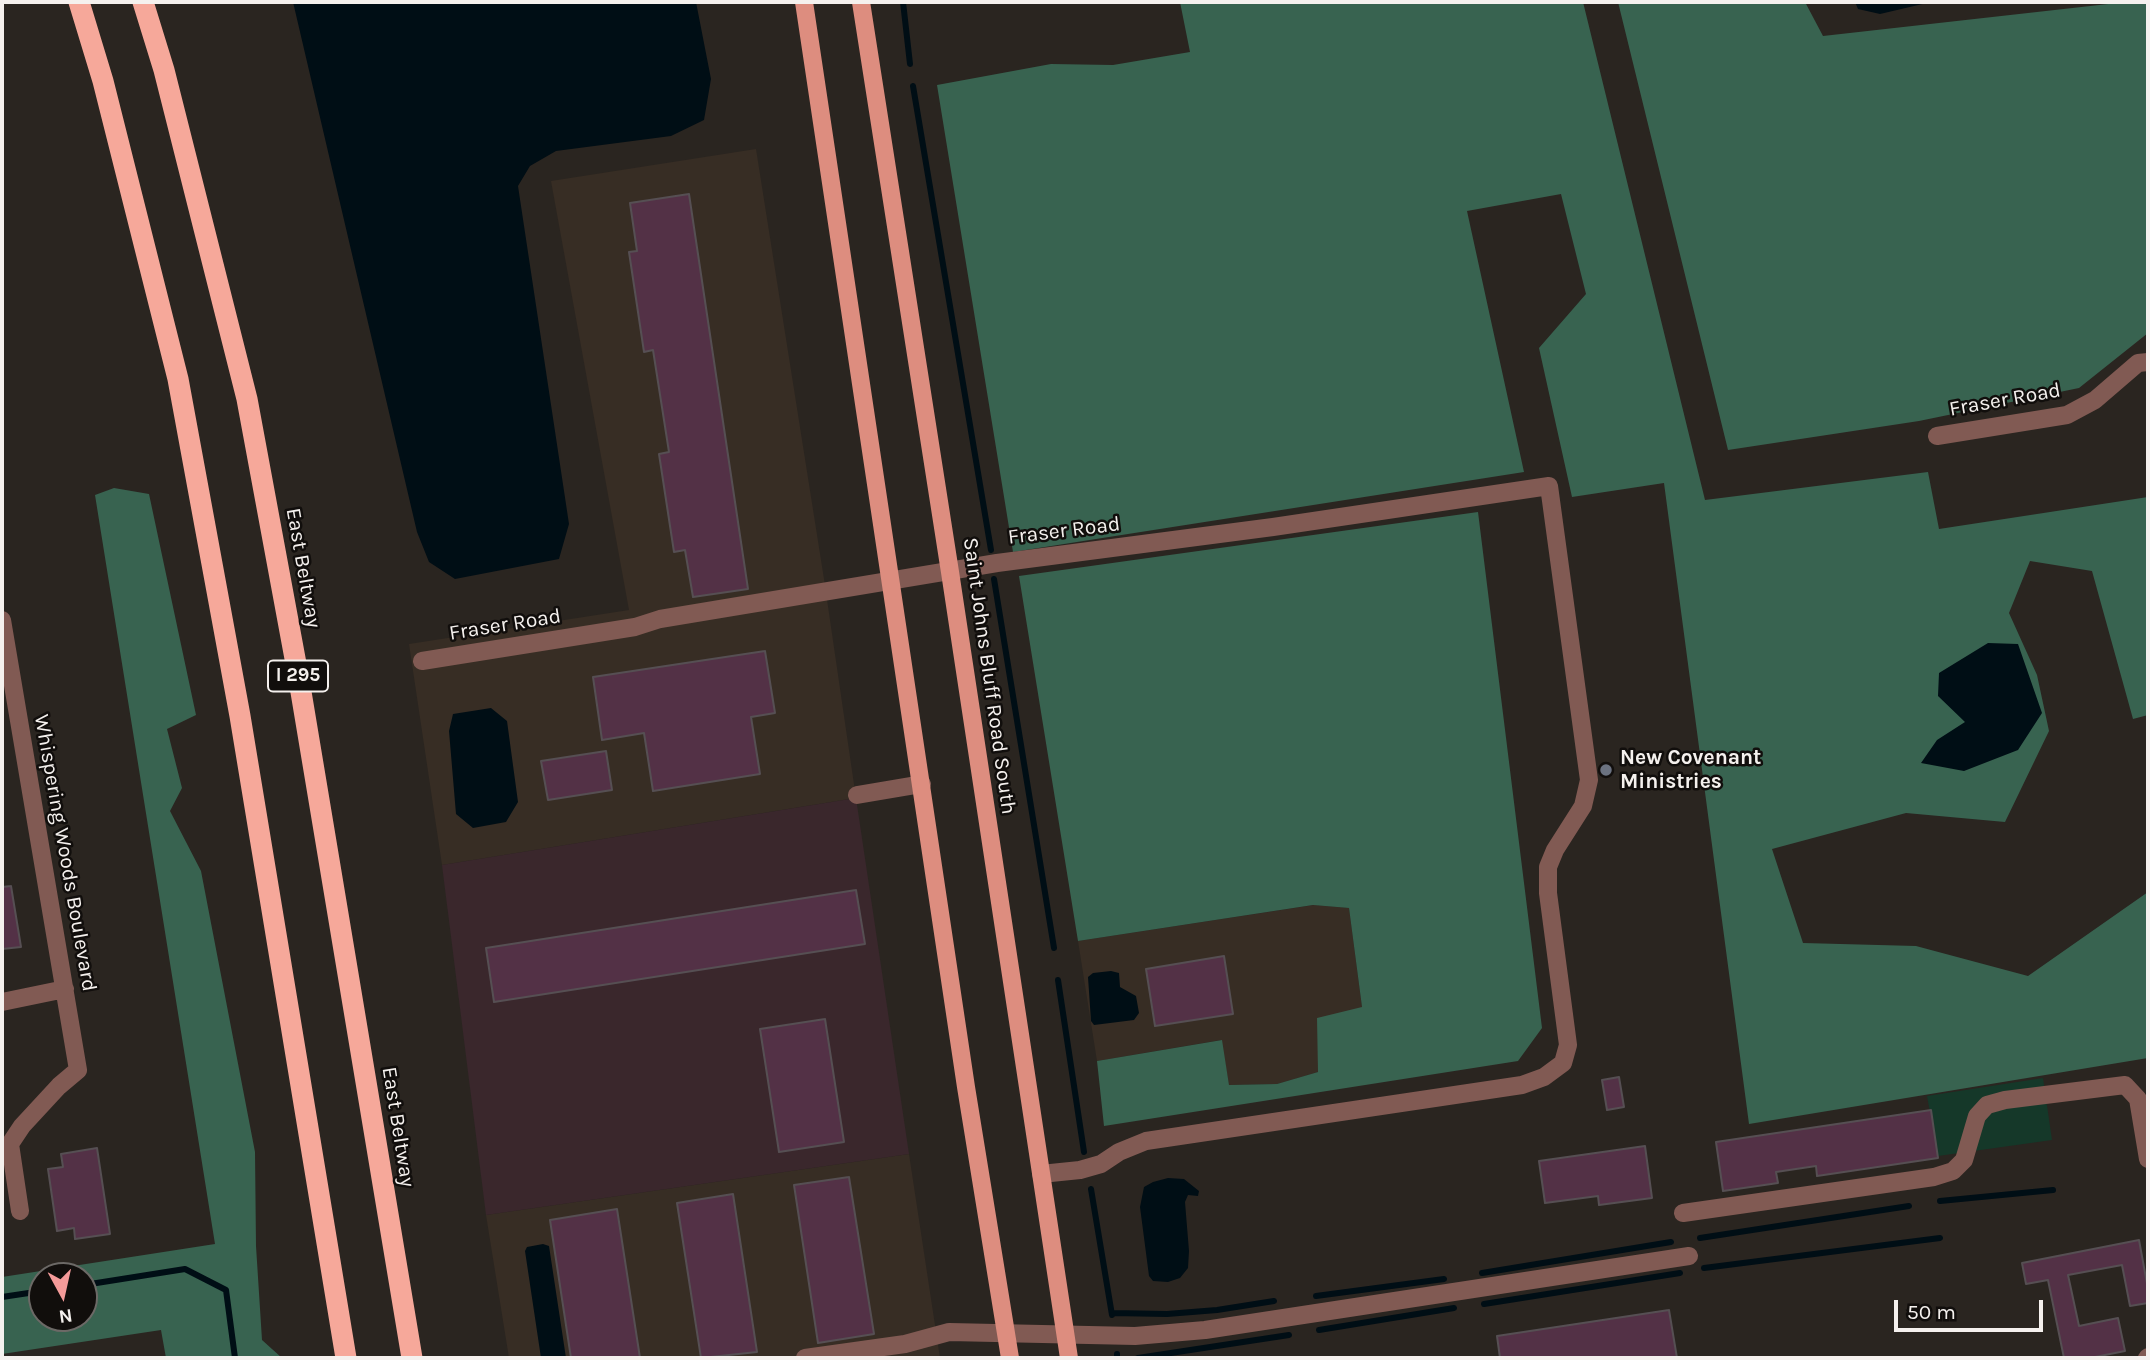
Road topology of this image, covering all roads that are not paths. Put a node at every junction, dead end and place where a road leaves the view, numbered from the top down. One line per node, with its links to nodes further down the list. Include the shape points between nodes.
1 (79, 2): 22 (highway, via 178,379 240,716)
2 (143, 2): 23 (highway, East Beltway / I 295, via 247,399 299,680)
3 (804, 2): 8 (main road)
4 (861, 2): 7 (main road, Saint Johns Bluff Road South)
5 (2148, 362): 6 (street, Fraser Road, via 2138,363 2095,400 2067,415)
6 (1937, 436)
7 (950, 572): 8 (street, Fraser Road); 16 (main road, Saint Johns Bluff Road South); 16 (street, Fraser Road, via 1549,486 1589,780 1583,806 1548,867 1568,1045 1563,1063 1522,1085 1146,1141 1101,1164)
8 (891, 582): 10 (street, Fraser Road); 11 (main road)
9 (2, 620): 13 (street, Whispering Woods Boulevard)
10 (422, 661)
11 (922, 784): 12 (street); 20 (main road)
12 (857, 795)
13 (65, 989): 14 (street); 17 (street, Whispering Woods Boulevard, via 78,1069 10,1144)
14 (2, 1002)
15 (2148, 1159): 18 (street, via 2138,1099 2126,1085 1987,1105 1977,1116 1964,1160 1953,1171 1934,1177)
16 (1041, 1174): 21 (main road, Saint Johns Bluff Road South)
17 (20, 1211)
18 (1683, 1213)
19 (1689, 1256): 21 (street, via 1205,1331)
20 (1006, 1332): 21 (street); 24 (street, via 949,1332 905,1344); 25 (main road)
21 (1066, 1335): 26 (main road, Saint Johns Bluff Road South)
22 (346, 1358)
23 (412, 1358)
24 (806, 1358)
25 (1010, 1358)
26 (1069, 1358)

